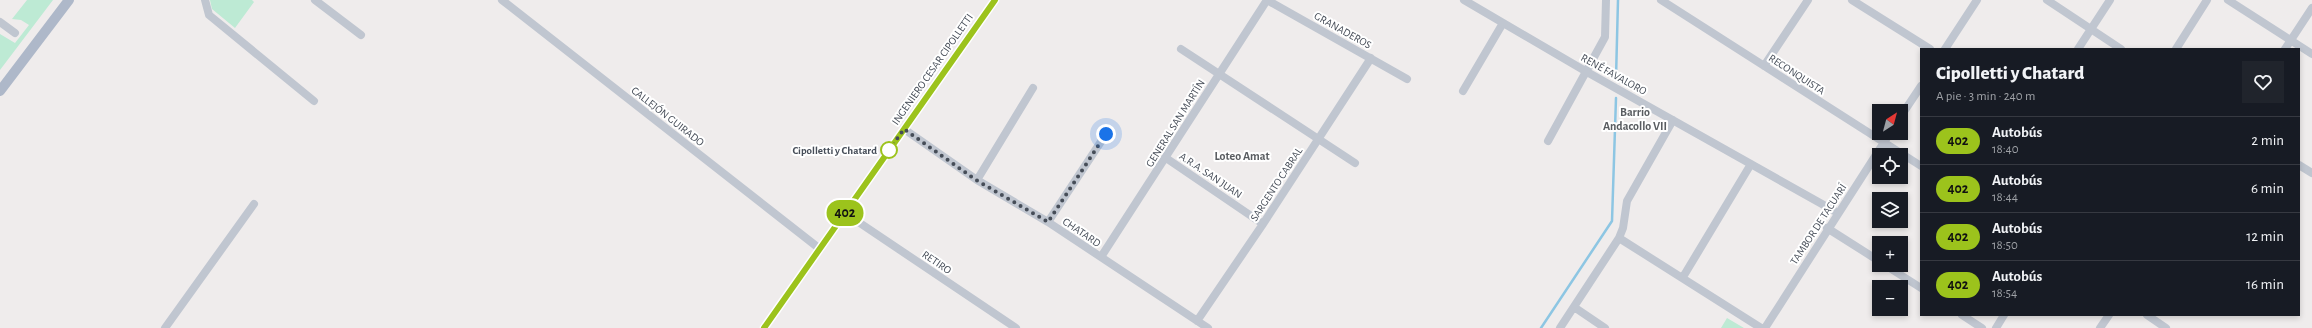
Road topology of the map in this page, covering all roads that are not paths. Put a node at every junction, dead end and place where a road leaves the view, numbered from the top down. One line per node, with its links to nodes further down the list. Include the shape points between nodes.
1 (69, 0): 40 (main road)
2 (205, 0): 41 (street, via 209,15)
3 (315, 0): 22 (street)
4 (502, 0): 63 (street, CALLEJÓN GUIRADO)
5 (995, 0): 44 (street, INGENIERO CESAR CIPOLLETTI)
6 (1267, 0): 32 (street, GRANADEROS); 35 (street, GENERAL SAN MARTÍN)
7 (1464, 0): 19 (street, RENÉ FAVALORO)
8 (1606, 0): 34 (street, via 1605,37)
9 (1661, 0): 33 (street, RECONQUISTA)
10 (1808, 0): 33 (street)
11 (1852, 0): 24 (street)
12 (1977, 0): 25 (street)
13 (2047, 0): 20 (street)
14 (2110, 0): 20 (street)
15 (2207, 0): 28 (street)
16 (2228, 0): 23 (street)
17 (2312, 8): 23 (street)
18 (0, 22): 21 (street)
19 (1503, 22): 34 (street, RENÉ FAVALORO); 39 (street)
20 (2091, 30): 26 (street); 27 (street)
21 (15, 33)
22 (361, 35)
23 (2291, 40): 29 (street); 31 (street)
24 (1928, 48)
25 (1946, 48)
26 (2079, 48)
27 (2119, 48)
28 (2177, 48)
29 (2286, 48)
30 (1181, 49): 35 (street)
31 (2312, 54)
32 (1371, 58): 36 (street, GRANADEROS); 46 (street, SARGENTO CABRAL)
33 (1764, 66): 48 (street, RECONQUISTA)
34 (1587, 72): 43 (street, RENÉ FAVALORO); 47 (street)
35 (1218, 74): 46 (street); 49 (street, GENERAL SAN MARTÍN)
36 (1407, 79)
37 (1034, 88): 55 (street)
38 (1920, 88): 42 (street)
39 (1463, 91)
40 (0, 92)
41 (314, 101)
42 (1908, 106)
43 (1673, 120): 51 (street, RENÉ FAVALORO); 62 (street, via 1629,196)
44 (904, 129): 55 (street, CHATARD); 57 (street, INGENIERO CESAR CIPOLLETTI)
45 (1106, 134): 59 (street)
46 (1318, 139): 50 (street); 60 (street, SARGENTO CABRAL)
47 (1548, 141)
48 (1884, 142): 52 (street, RECONQUISTA); 58 (street, TAMBOR DE TACUARÍ)
49 (1166, 158): 60 (street, A.R.A. SAN JUAN); 65 (street, GENERAL SAN MARTÍN)
50 (1355, 163)
51 (1751, 164): 58 (street, RENÉ FAVALORO); 67 (street)
52 (1920, 165)
53 (2300, 166): 54 (street)
54 (2312, 173)
55 (976, 180): 59 (street, CHATARD)
56 (254, 204): 75 (street)
57 (845, 213): 63 (street, INGENIERO CESAR CIPOLLETTI); 77 (street, RETIRO)
58 (1838, 213): 61 (street, TAMBOR DE TACUARÍ)
59 (1048, 222): 65 (street, CHATARD)
60 (1263, 224): 74 (street, SARGENTO CABRAL)
61 (1828, 228): 64 (street); 82 (street, TAMBOR DE TACUARÍ)
62 (1619, 238): 67 (street); 69 (street)
63 (820, 249): 76 (street, INGENIERO CESAR CIPOLLETTI)
64 (1872, 256)
65 (1101, 257): 74 (street, CHATARD)
66 (1896, 272): 68 (street)
67 (1683, 277): 81 (street)
68 (1920, 287)
69 (1574, 307): 79 (street); 80 (street)
70 (1964, 316): 83 (street)
71 (2003, 316): 84 (street)
72 (2108, 316): 85 (street)
73 (2148, 316): 86 (street)
74 (1197, 321): 78 (street, CHATARD)
75 (165, 328)
76 (764, 328)
77 (1016, 328)
78 (1208, 328)
79 (1560, 328)
80 (1606, 328)
81 (1761, 328)
82 (1765, 328)
83 (1982, 328)
84 (1996, 328)
85 (2100, 328)
86 (2166, 328)

